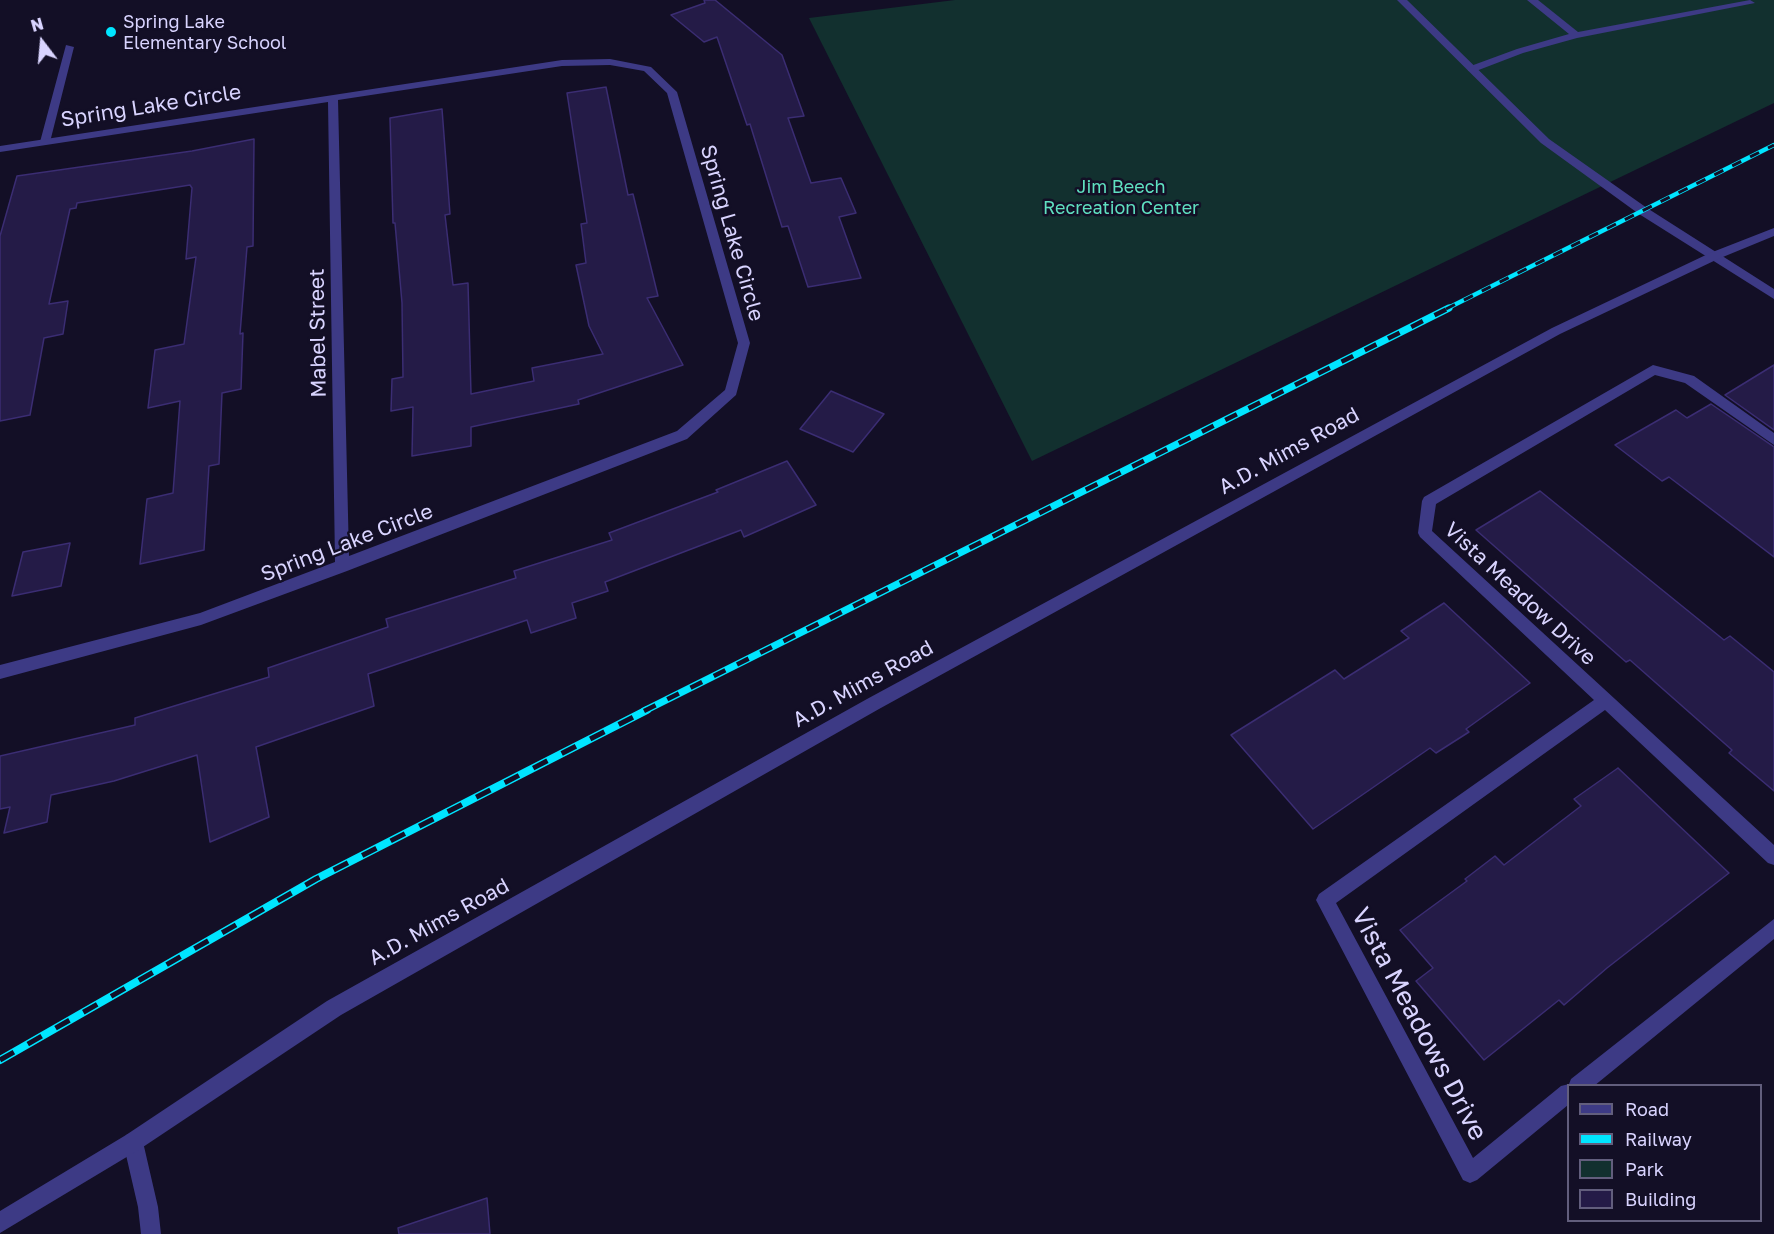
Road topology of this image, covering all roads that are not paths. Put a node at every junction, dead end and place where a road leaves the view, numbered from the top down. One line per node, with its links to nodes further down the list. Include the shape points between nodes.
1 (1402, 0): 6 (street)
2 (1532, 0): 4 (street)
3 (1750, 3): 4 (street)
4 (1576, 35): 6 (street)
5 (69, 47): 8 (street)
6 (1472, 69): 11 (street, via 1545,141)
7 (333, 98): 8 (street, Spring Lake Circle); 14 (street, Mabel Street); 14 (street, Spring Lake Circle, via 562,63 610,62 647,69 672,92 744,343 731,392 682,435)
8 (45, 142): 9 (street, Spring Lake Circle)
9 (0, 149)
10 (1774, 232): 11 (street, A.D. Mims Road)
11 (1714, 256): 12 (street); 21 (street, A.D. Mims Road, via 1556,331 873,704 334,1008)
12 (1774, 295)
13 (1774, 440): 16 (street, Vista Meadow Drive, via 1689,379 1653,370 1429,501 1425,533)
14 (342, 567): 15 (street, Spring Lake Circle, via 201,619)
15 (0, 672)
16 (1605, 701): 17 (street, Vista Meadow Drive); 20 (street, Vista Meadows Drive, via 1324,900 1470,1173)
17 (1774, 857)
18 (1774, 928): 19 (street)
19 (1580, 1084)
20 (1567, 1095)
21 (133, 1143): 22 (street, A.D. Mims Road); 23 (street)
22 (0, 1223)
23 (151, 1234)

